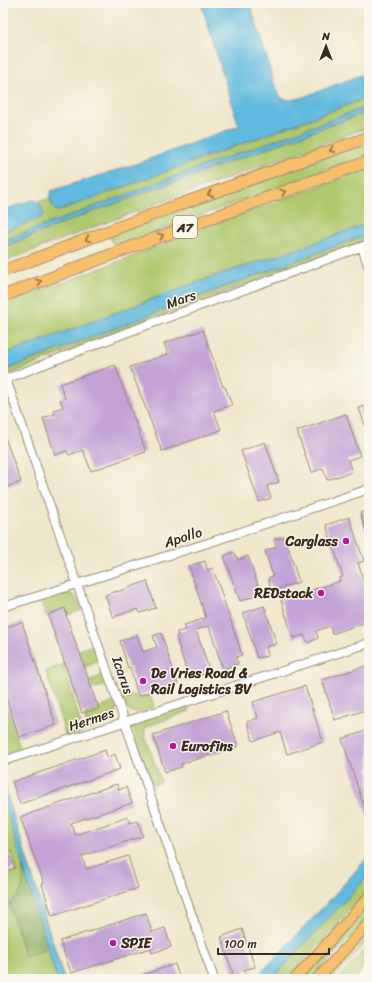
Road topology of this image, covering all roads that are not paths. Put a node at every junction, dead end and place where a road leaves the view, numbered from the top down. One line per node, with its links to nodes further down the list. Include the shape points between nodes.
1 (369, 137): 5 (highway, A7, one-way to 5)
2 (369, 161): 6 (highway, A7, one-way to 2)
3 (365, 246): 4 (street); 7 (street, Mars, via 128,332)
4 (369, 268)
5 (3, 271)
6 (3, 296)
7 (5, 380): 9 (street, Icarus)
8 (369, 489): 9 (street, Apollo)
9 (78, 584): 10 (street, Apollo); 12 (street, Icarus)
10 (3, 607)
11 (369, 643): 12 (street, Hermes)
12 (126, 722): 13 (street, Hermes); 16 (street, Icarus)
13 (3, 761)
14 (369, 897): 17 (main road)
15 (369, 923): 18 (main road)
16 (214, 979)
17 (295, 979)
18 (317, 979)

